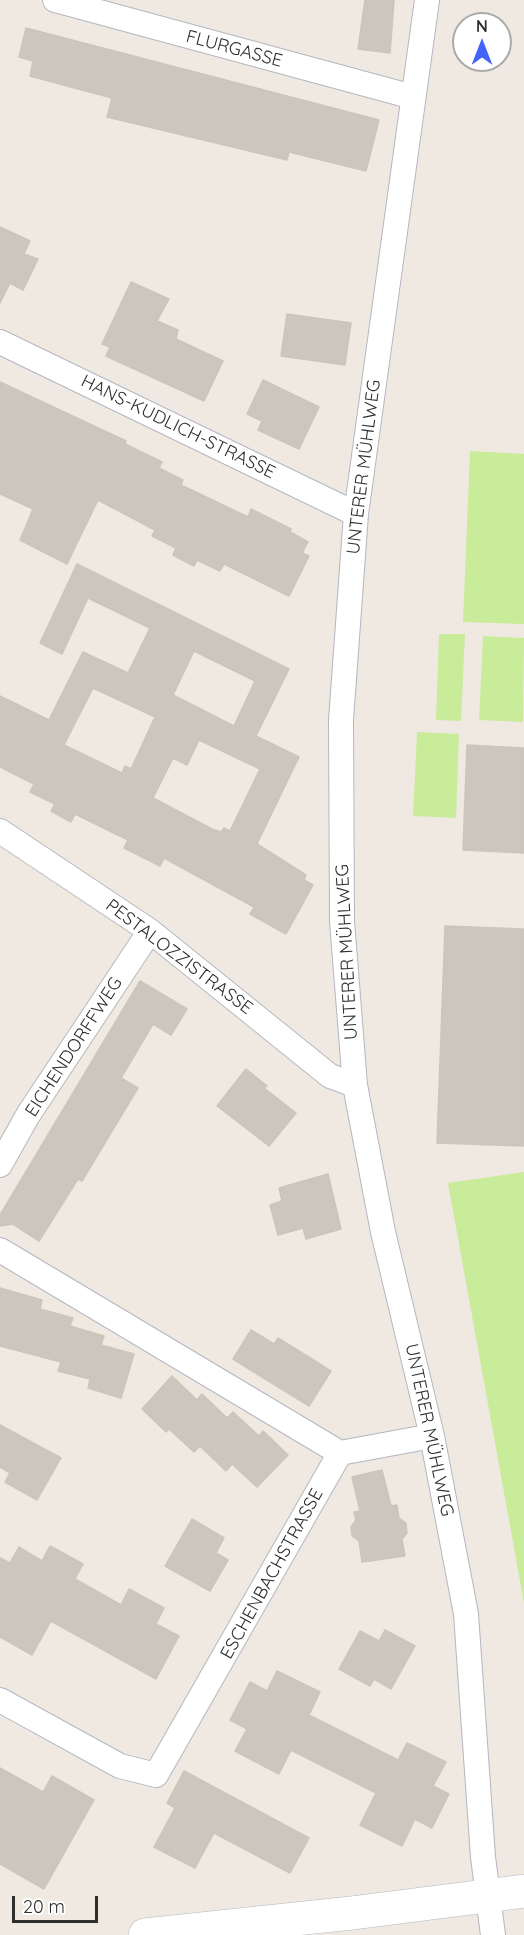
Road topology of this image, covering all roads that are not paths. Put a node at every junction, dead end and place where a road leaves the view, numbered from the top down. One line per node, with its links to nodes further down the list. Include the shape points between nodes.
1 (55, 0): 3 (street, FLURGASSE)
2 (427, 0): 3 (street, UNTERER MÜHLWEG)
3 (413, 98): 5 (street, UNTERER MÜHLWEG)
4 (0, 342): 5 (street, HANS-KUDLICH-STRASSE)
5 (356, 513): 8 (street, UNTERER MÜHLWEG, via 341,720 342,921)
6 (0, 831): 7 (street, PESTALOZZISTRASSE)
7 (150, 931): 8 (street, PESTALOZZISTRASSE, via 330,1076); 9 (street, EICHENDORFFWEG, via 28,1115)
8 (355, 1085): 11 (street, UNTERER MÜHLWEG, via 383,1232)
9 (0, 1165)
10 (0, 1250): 12 (street)
11 (432, 1436): 12 (street); 15 (street, UNTERER MÜHLWEG, via 466,1614)
12 (340, 1453): 13 (street, ESCHENBACHSTRASSE, via 156,1775 120,1766)
13 (0, 1701)
14 (524, 1891): 15 (main road)
15 (487, 1897): 16 (main road); 17 (street, UNTERER MÜHLWEG)
16 (145, 1935)
17 (493, 1935)

